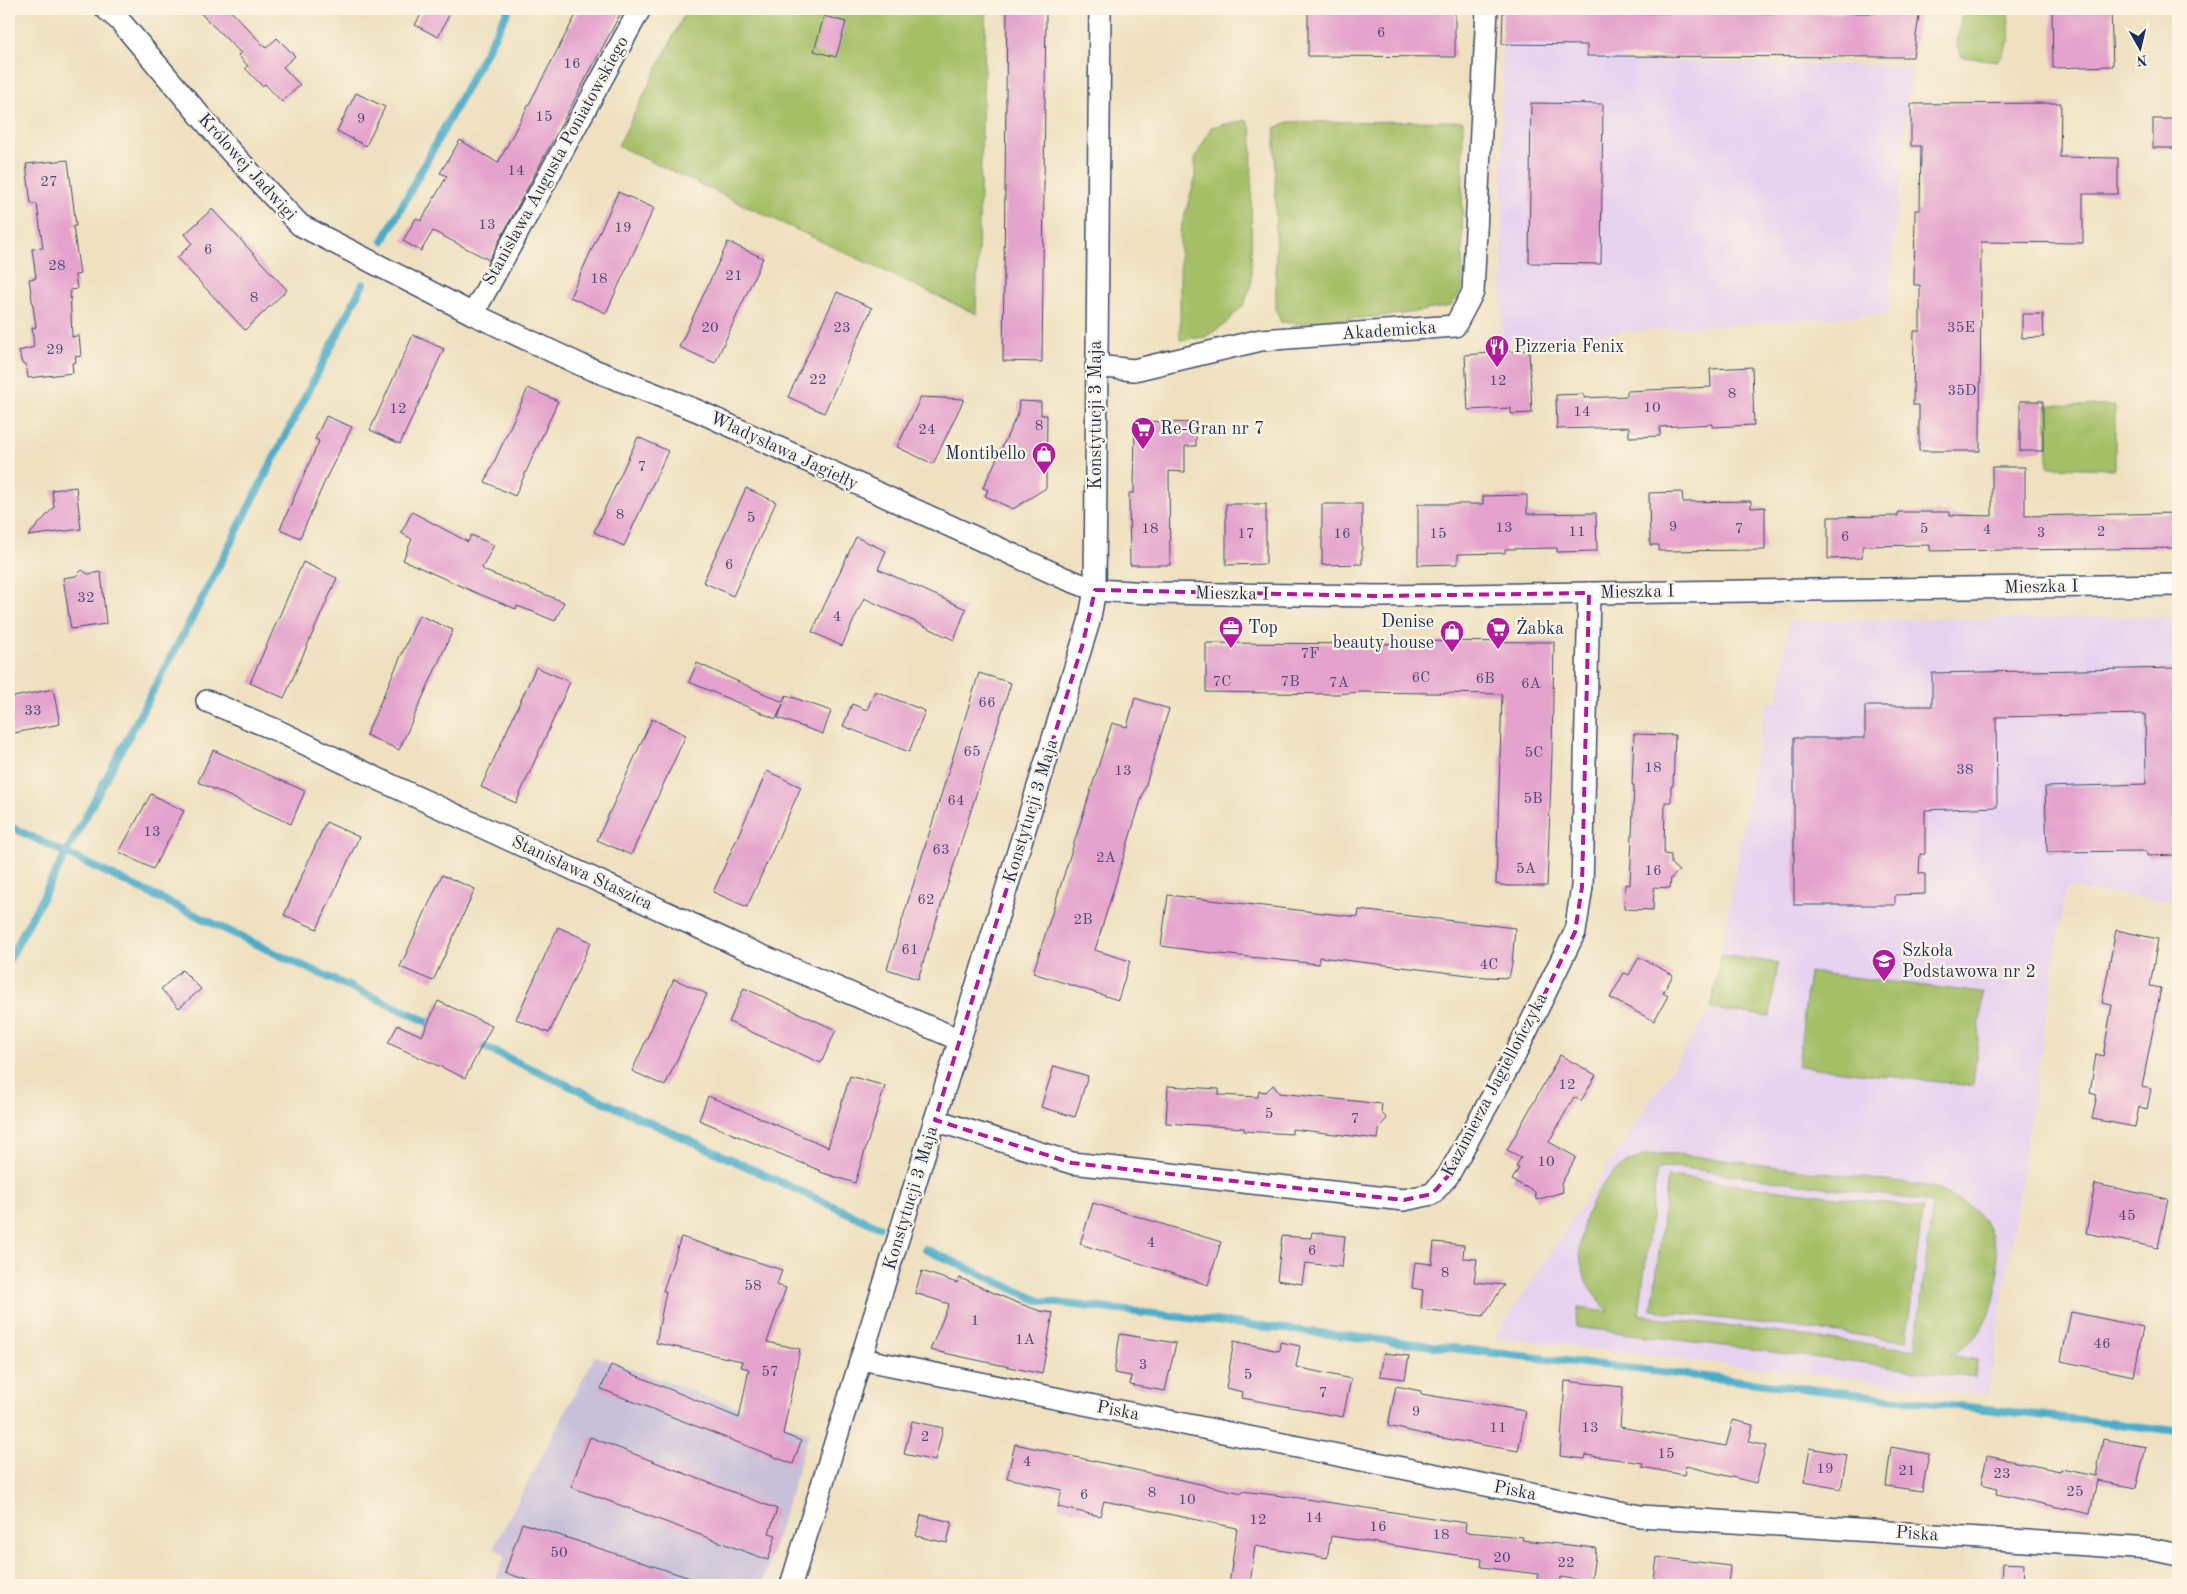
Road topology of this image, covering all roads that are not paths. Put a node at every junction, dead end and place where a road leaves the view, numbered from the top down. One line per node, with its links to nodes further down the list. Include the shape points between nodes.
1 (106, 9): 5 (street, Królowej Jadwigi, via 120,21 230,151 300,225)
2 (640, 9): 5 (street, Stanisława Augusta Poniatowskiego)
3 (1100, 9): 6 (street, Konstytucji 3 Maja)
4 (1487, 9): 6 (street, Akademicka, via 1473,292 1456,326 1261,340 1134,370)
5 (473, 314): 8 (street, Władysława Jagiełły, via 581,365 698,411)
6 (1096, 366): 8 (street, Konstytucji 3 Maja)
7 (2178, 585): 9 (street, Mieszka I)
8 (1095, 590): 9 (street, Mieszka I, via 1381,596); 11 (street, Konstytucji 3 Maja, via 1083,643)
9 (1589, 593): 12 (street, Kazimierza Jagiellończyka, via 1582,887 1575,932 1513,1059 1448,1176 1432,1194 1404,1200 1072,1163)
10 (207, 701): 11 (street, Stanisława Staszica, via 276,730 739,946)
11 (960, 1040): 12 (street, Konstytucji 3 Maja)
12 (936, 1120): 13 (street, Konstytucji 3 Maja)
13 (861, 1359): 14 (street, Piska, via 1640,1516 2150,1549); 15 (street, Konstytucji 3 Maja)
14 (2178, 1555)
15 (791, 1585)

